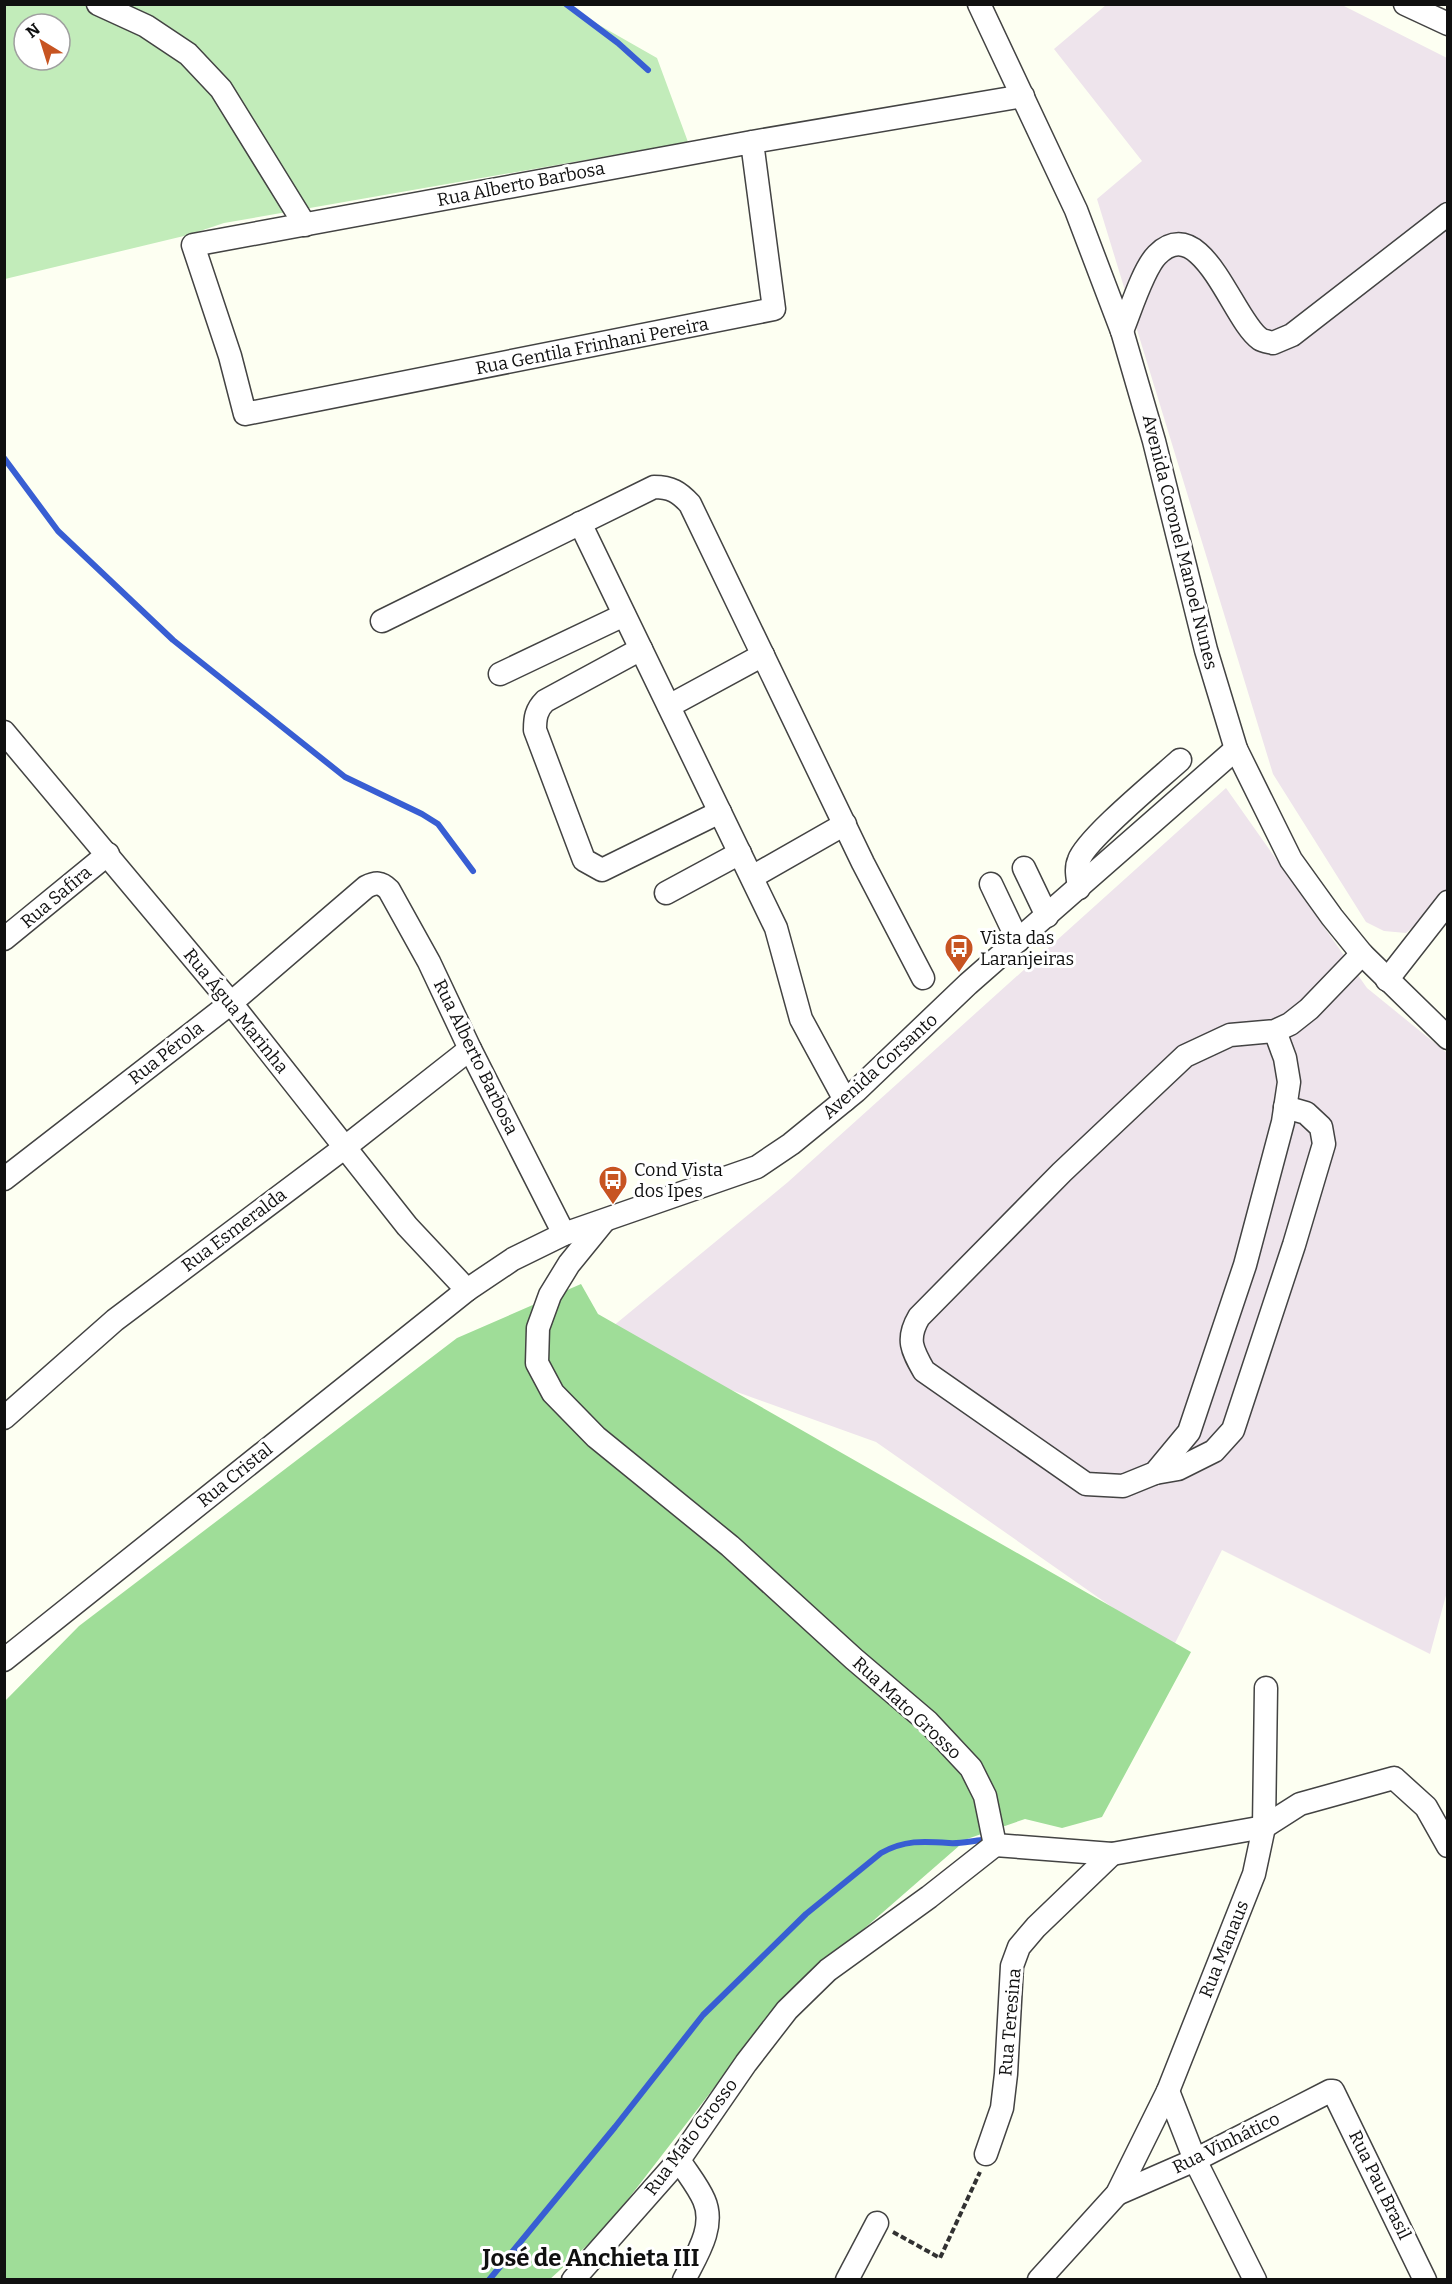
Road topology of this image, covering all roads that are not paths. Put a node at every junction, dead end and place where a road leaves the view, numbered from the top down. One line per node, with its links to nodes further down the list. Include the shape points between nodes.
1 (98, 4): 8 (street, via 146,26 188,54 221,89)
2 (979, 4): 5 (street, Avenida Coronel Manoel Nunes)
3 (1405, 4): 4 (street)
4 (1448, 24)
5 (1023, 96): 6 (street, Rua Alberto Barbosa); 9 (street, Avenida Coronel Manoel Nunes, via 1076,210)
6 (752, 142): 8 (street, Rua Alberto Barbosa); 10 (street, Rua Gentila Frinhani Pereira, via 774,309)
7 (1448, 214): 9 (street, via 1292,335 1273,343 1260,339 1206,260 1183,245 1156,256)
8 (305, 225): 10 (street, Rua Alberto Barbosa, via 193,245)
9 (1122, 331): 19 (street, Avenida Coronel Manoel Nunes)
10 (245, 414)
11 (580, 523): 12 (street); 13 (street); 15 (street, via 654,487 680,493 690,504)
12 (624, 615): 14 (street); 16 (street)
13 (382, 621)
14 (641, 649): 17 (street); 21 (street, via 544,701 535,716 535,730 584,860 602,870)
15 (763, 655): 17 (street); 22 (street)
16 (500, 674)
17 (669, 706): 21 (street)
18 (4, 732): 24 (street, Rua Água Marinha)
19 (1236, 749): 29 (street, Avenida Corsanto); 35 (street, Avenida Coronel Manoel Nunes, via 1292,860)
20 (1180, 760): 29 (street, via 1079,857)
21 (720, 812): 23 (street)
22 (844, 824): 26 (street); 36 (street)
23 (740, 853): 26 (street); 30 (street)
24 (108, 854): 33 (street, Rua Safira); 38 (street, Rua Água Marinha)
25 (1024, 868): 32 (street)
26 (752, 877): 42 (street, via 776,928 801,1019)
27 (383, 884): 38 (street, Rua Pérola, via 366,887); 41 (street, Rua Alberto Barbosa, via 429,962)
28 (991, 885): 34 (street)
29 (1079, 888): 32 (street, Avenida Corsanto)
30 (666, 893)
31 (1448, 902): 37 (street)
32 (1047, 916): 34 (street, Avenida Corsanto)
33 (4, 939)
34 (1018, 941): 42 (street, Avenida Corsanto)
35 (1362, 954): 37 (street, Avenida Coronel Manoel Nunes); 39 (street, via 1309,1009)
36 (923, 978)
37 (1387, 980): 40 (street, Avenida Coronel Manoel Nunes)
38 (231, 1002): 44 (street, Rua Água Marinha); 45 (street, Rua Pérola)
39 (1275, 1031): 43 (street, via 1289,1082); 50 (street, via 1230,1035 1185,1056 1062,1172 912,1328 912,1350 924,1371 1086,1484 1123,1486)
40 (1448, 1038)
41 (470, 1049): 44 (street, Rua Esmeralda); 47 (street, Rua Alberto Barbosa)
42 (845, 1100): 46 (street, Avenida Corsanto, via 757,1167)
43 (1285, 1107): 50 (street, via 1245,1265 1189,1432); 50 (street, via 1306,1113 1321,1127 1324,1144 1233,1430 1214,1451 1178,1469)
44 (344, 1148): 48 (street, Rua Água Marinha, via 407,1226); 49 (street, Rua Esmeralda, via 115,1320)
45 (4, 1179)
46 (604, 1221): 47 (street, Avenida Corsanto); 54 (street, Rua Mato Grosso, via 569,1264 550,1295 538,1328 537,1363 553,1393 596,1437 730,1546 928,1722 970,1768 985,1796)
47 (564, 1234): 48 (street, Avenida Corsanto, via 513,1259)
48 (467, 1290): 51 (street, Rua Cristal)
49 (4, 1418)
50 (1155, 1473)
51 (6, 1655)
52 (1266, 1688): 53 (street, Rua Manaus)
53 (1264, 1827): 55 (street, via 1300,1804 1394,1778 1426,1807); 56 (street); 57 (street, Rua Manaus, via 1254,1874)
54 (995, 1845): 56 (street); 60 (street, Rua Mato Grosso, via 828,1970 787,2010)
55 (1448, 1846)
56 (1112, 1854): 59 (street, Rua Teresina, via 1019,1947 1012,1966 1002,2108)
57 (1168, 2091): 61 (street); 62 (street, Rua Manaus)
58 (1333, 2091): 61 (street, Rua Vinhático); 69 (street, Rua Pau Brasil)
59 (986, 2154)
60 (679, 2160): 64 (street, Rua Mato Grosso); 65 (street, via 705,2201 707,2218 704,2241)
61 (1194, 2160): 62 (street, Rua Vinhático); 68 (street)
62 (1117, 2194): 67 (street)
63 (877, 2223): 66 (street)
64 (573, 2280)
65 (684, 2280)
66 (847, 2280)
67 (1040, 2280)
68 (1256, 2280)
69 (1425, 2280)

